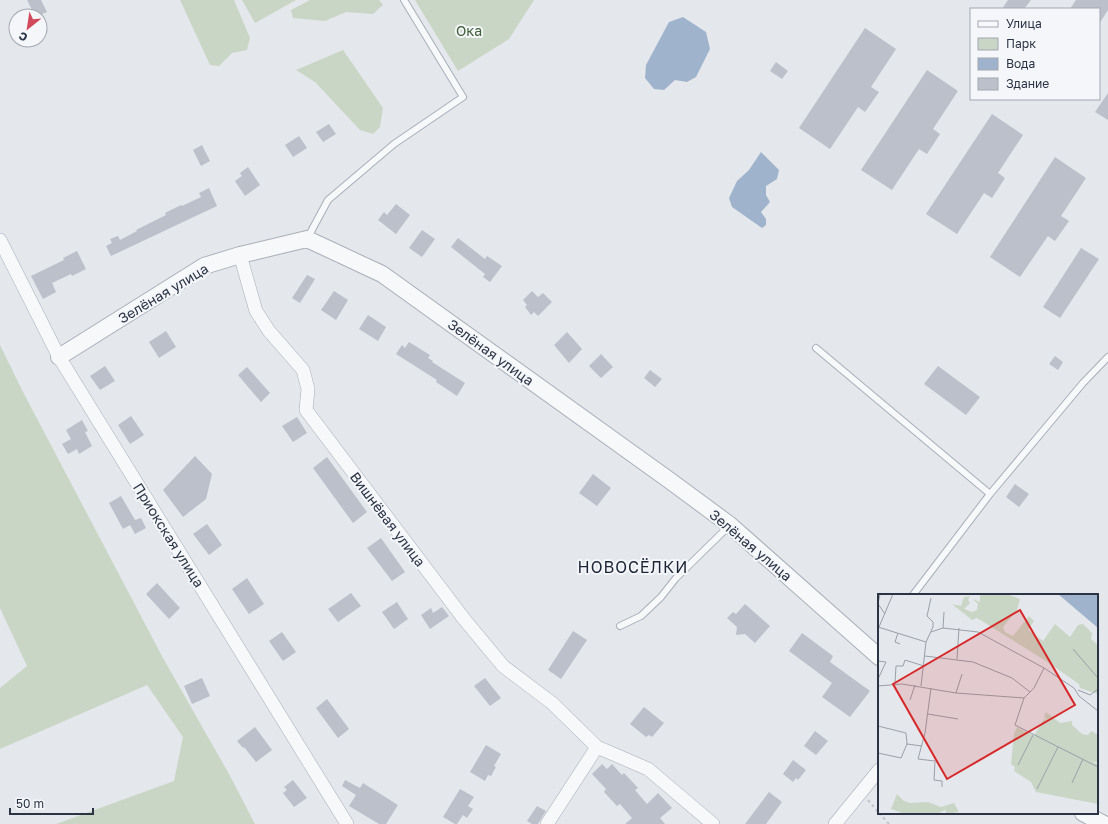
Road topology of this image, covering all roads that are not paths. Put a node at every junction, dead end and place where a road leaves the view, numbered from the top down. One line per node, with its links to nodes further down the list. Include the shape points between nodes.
1 (404, 0): 2 (lane, via 463,97 394,144 328,200)
2 (307, 239): 4 (street, Зелёная улица); 9 (street, Зелёная улица, via 382,274)
3 (0, 240): 6 (street, Приокская улица)
4 (240, 254): 6 (street, Зелёная улица, via 204,266); 13 (street, Вишнёвая улица, via 256,311 269,331 303,370 308,389 306,410 464,619 503,666 552,703)
5 (816, 348): 8 (lane)
6 (59, 357): 16 (street, Приокская улица)
7 (1108, 357): 8 (lane)
8 (990, 494): 10 (lane)
9 (730, 525): 11 (lane, via 641,616); 12 (street, Зелёная улица)
10 (914, 594)
11 (620, 626)
12 (876, 652)
13 (597, 747): 17 (street); 18 (street, via 648,769)
14 (878, 771): 15 (street)
15 (838, 823)
16 (347, 824)
17 (547, 824)
18 (713, 824)

